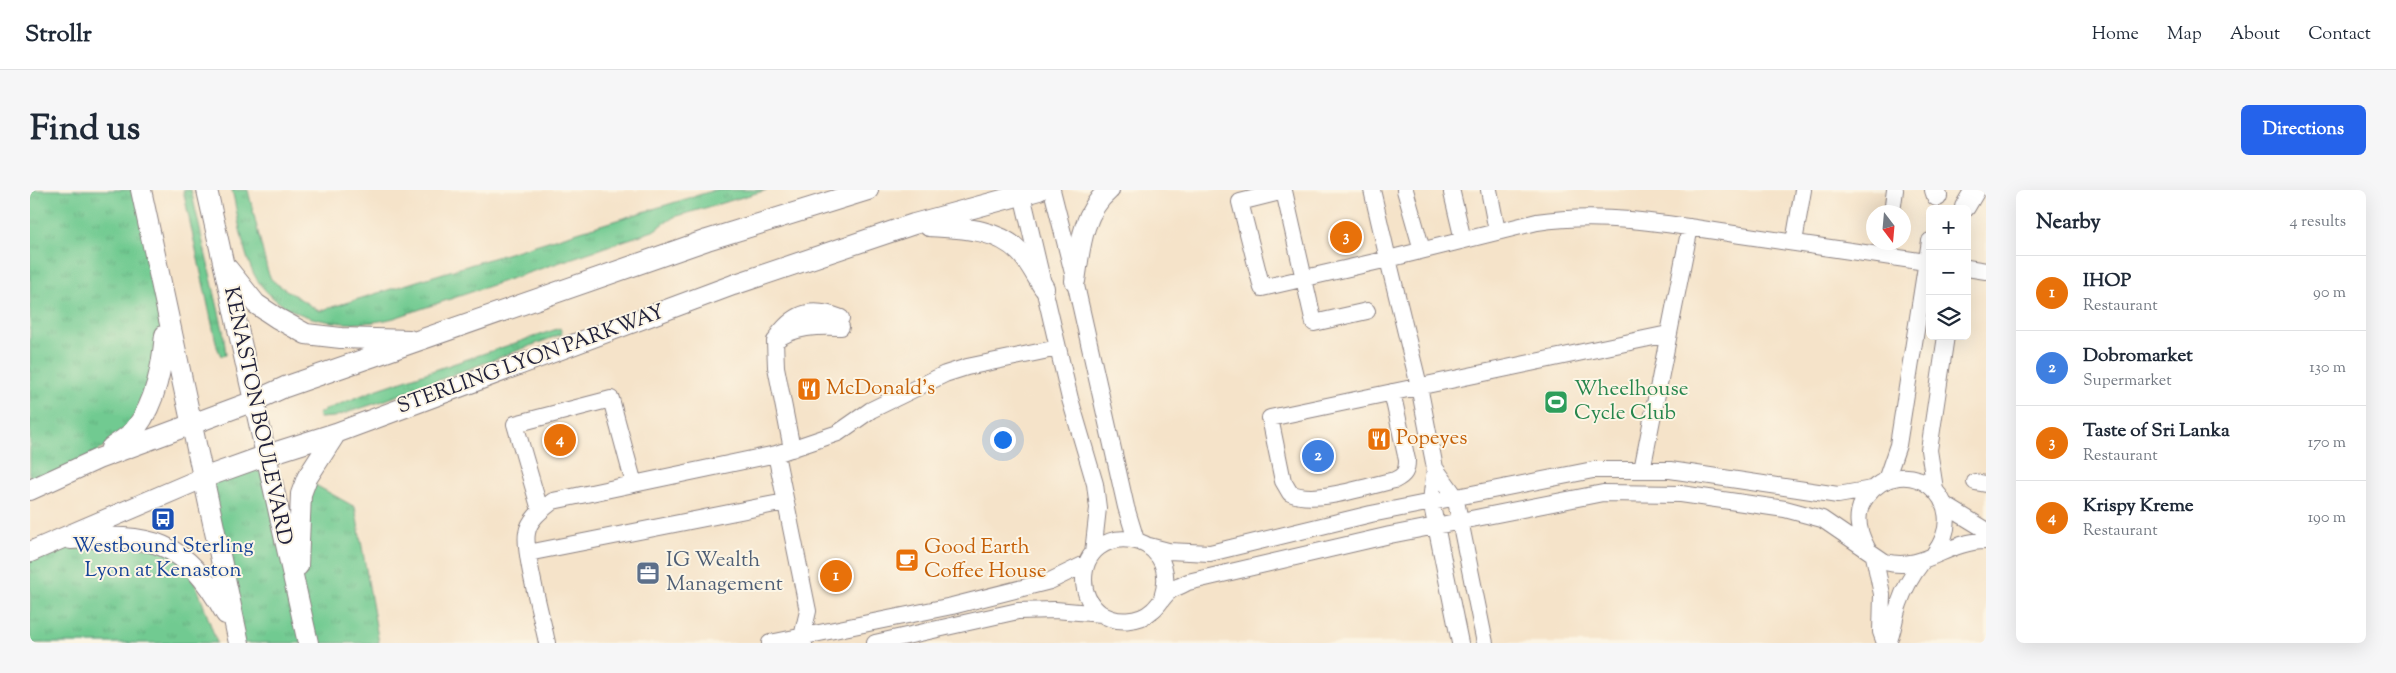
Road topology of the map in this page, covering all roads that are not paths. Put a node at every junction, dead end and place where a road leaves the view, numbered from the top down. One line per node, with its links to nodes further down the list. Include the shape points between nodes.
1 (140, 190): 32 (main road)
2 (207, 190): 25 (main road, KENASTON BOULEVARD)
3 (868, 190): 35 (main road, via 707,240)
4 (1052, 190): 29 (street)
5 (1109, 190): 29 (main road, via 1092,210 1082,235)
6 (1372, 190): 23 (street)
7 (1405, 190): 21 (street)
8 (1489, 190): 17 (street)
9 (1803, 190): 19 (street)
10 (1895, 190): 14 (street)
11 (1284, 191): 28 (street); 28 (street, via 1240,202 1262,288)
12 (1027, 192): 15 (main road, STERLING LYON PARKWAY); 30 (street)
13 (1452, 194): 18 (street)
14 (1893, 205)
15 (914, 224): 30 (main road, via 974,229 997,237 1020,252); 42 (main road, STERLING LYON PARKWAY, via 732,286)
16 (1690, 227): 17 (street, via 1598,218 1562,218); 19 (street); 34 (street)
17 (1497, 231): 18 (street)
18 (1463, 240): 21 (street)
19 (1794, 242): 20 (street)
20 (1866, 247)
21 (1422, 250): 23 (street)
22 (1889, 250): 24 (street)
23 (1388, 259): 28 (street); 38 (street)
24 (1926, 262): 50 (street, via 1898,445)
25 (224, 263): 35 (main road, via 256,304 306,334); 40 (main road, KENASTON BOULEVARD)
26 (1971, 269): 27 (street)
27 (1986, 271)
28 (1304, 278): 31 (street, via 1314,323)
29 (1075, 281): 65 (street, via 1126,507)
30 (1044, 288): 37 (street)
31 (1368, 311)
32 (166, 315): 41 (main road); 46 (main road, via 162,360 154,393 136,429)
33 (841, 322): 43 (street, via 784,333 775,341 776,367)
34 (1668, 334): 38 (street); 48 (street)
35 (424, 340): 40 (main road, via 284,387)
36 (1945, 340): 53 (street, via 1929,450)
37 (1058, 348): 43 (street, via 945,374 871,410 838,433); 69 (street, via 1096,484 1098,508)
38 (1419, 386): 39 (street); 47 (street)
39 (1392, 392): 39 (street, via 1270,418 1284,481 1290,493 1306,497 1403,476 1407,460)
40 (254, 401): 41 (main road); 45 (main road, KENASTON BOULEVARD)
41 (190, 425): 46 (main road); 49 (main road)
42 (336, 433): 45 (main road, STERLING LYON PARKWAY); 71 (main road, via 307,478 301,494)
43 (792, 449): 44 (street)
44 (776, 454): 51 (street); 56 (street)
45 (267, 455): 49 (main road, STERLING LYON PARKWAY); 71 (main road, KENASTON BOULEVARD)
46 (98, 460): 54 (main road)
47 (1435, 468): 55 (street); 57 (street)
48 (1642, 470): 52 (street, via 1670,470 1838,495); 55 (street, via 1593,470)
49 (203, 478): 63 (main road, STERLING LYON PARKWAY); 76 (main road)
50 (1886, 480): 52 (street); 53 (street, via 1912,477)
51 (634, 484): 59 (street, via 553,501); 59 (street, via 611,399 515,424)
52 (1872, 489): 67 (street, via 1864,500 1858,524)
53 (1934, 489): 58 (street)
54 (30, 490)
55 (1455, 496): 57 (street); 60 (street)
56 (785, 502): 68 (street); 73 (street)
57 (1431, 502): 61 (street); 65 (street, via 1210,553 1168,551)
58 (1945, 505): 62 (street); 70 (street, via 1947,531 1942,543)
59 (540, 510): 68 (street, via 527,533)
60 (1461, 521): 61 (street); 67 (street, via 1603,492 1681,494 1785,509 1822,519); 83 (street)
61 (1436, 526): 72 (street, via 1188,582); 82 (street)
62 (1986, 530)
63 (56, 540): 66 (main road, STERLING LYON PARKWAY); 76 (main road, via 118,536 143,539 172,550 190,564 212,590)
64 (1986, 541): 70 (street, via 1971,541)
65 (1142, 543): 69 (street, via 1112,540); 72 (street, via 1163,563 1166,587)
66 (30, 552)
67 (1870, 552): 70 (street, via 1897,566 1910,566); 84 (street, via 1882,594 1881,632)
68 (528, 553): 79 (street)
69 (1090, 558): 74 (street, via 1084,580 1087,596); 75 (street, via 1050,581)
70 (1928, 558): 84 (street, via 1909,579 1893,632)
71 (297, 595): 78 (main road, KENASTON BOULEVARD)
72 (1162, 598): 74 (street, via 1153,610 1128,621 1114,620)
73 (808, 611): 75 (street); 77 (street)
74 (1102, 614): 81 (street, via 1018,611)
75 (828, 637): 77 (street)
76 (238, 638)
77 (803, 640): 80 (street)
78 (308, 643)
79 (547, 643)
80 (770, 643)
81 (875, 643)
82 (1460, 643)
83 (1485, 643)
84 (1886, 643)

